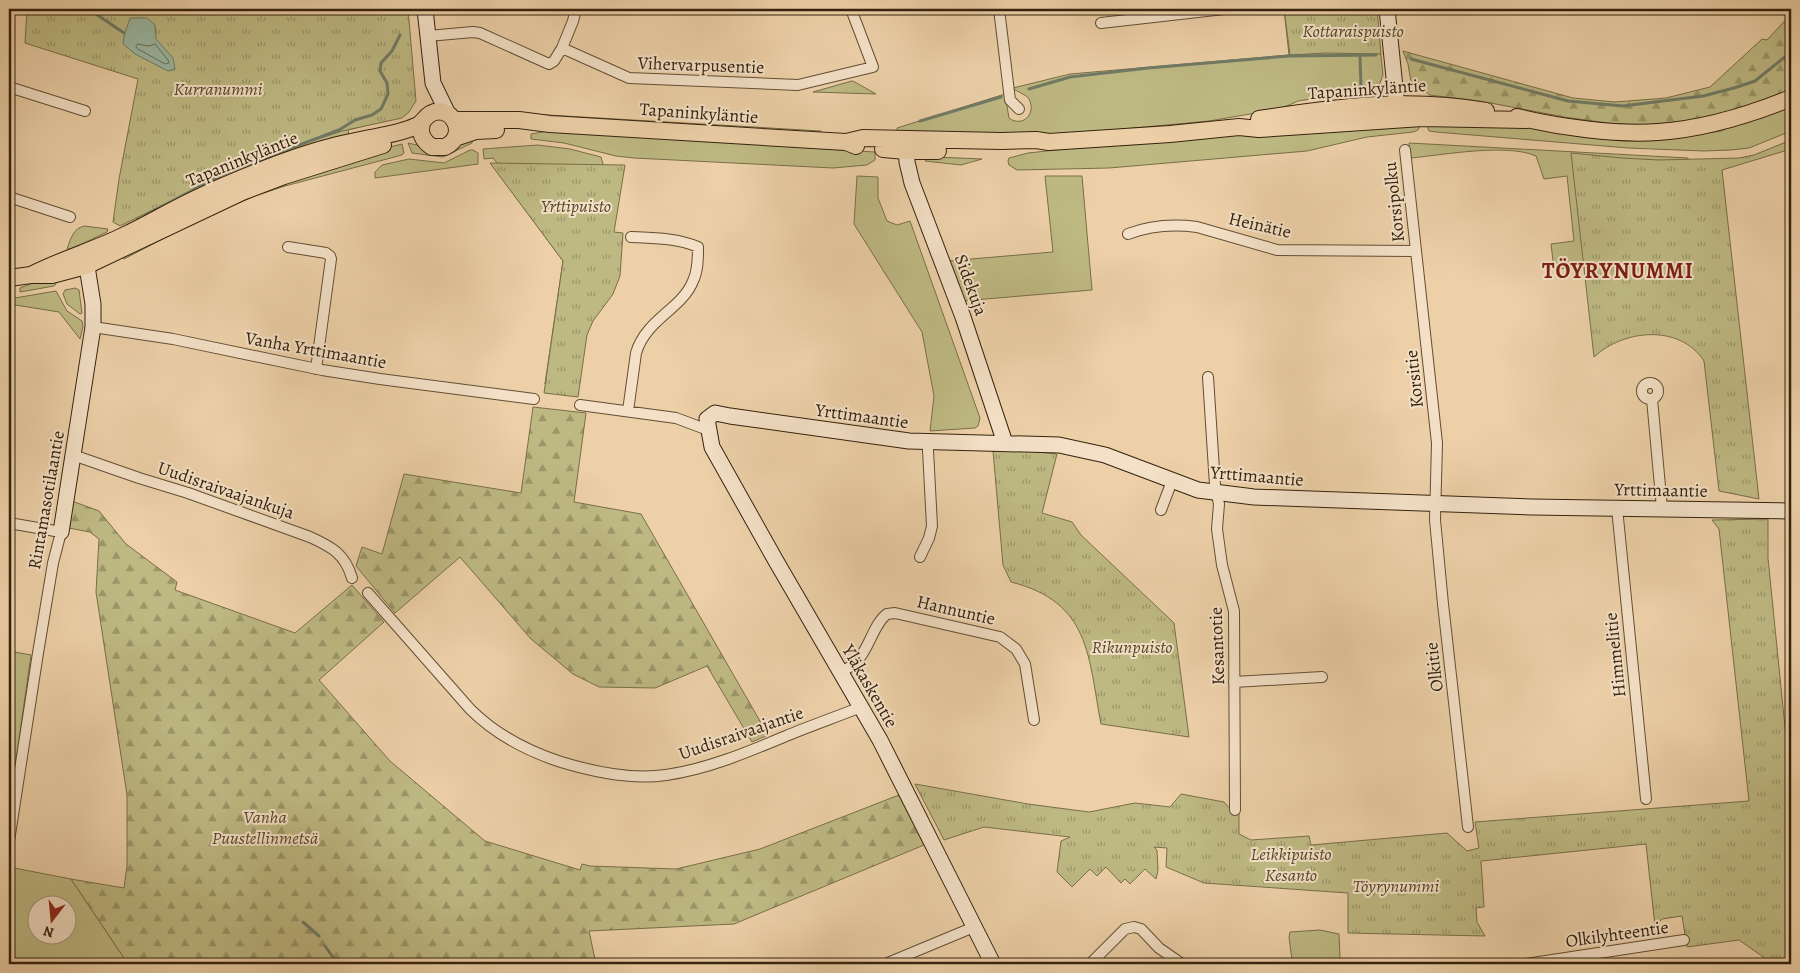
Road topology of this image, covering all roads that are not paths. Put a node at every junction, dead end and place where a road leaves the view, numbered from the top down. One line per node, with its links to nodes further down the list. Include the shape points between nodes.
1 (425, 9): 8 (street)
2 (576, 9): 9 (street)
3 (851, 9): 9 (street, Vihervarpusentie, via 873,67 798,85 629,78)
4 (999, 9): 13 (street, via 1010,100)
5 (1224, 9): 7 (street)
6 (1387, 9): 15 (street)
7 (1101, 23)
8 (428, 36): 9 (street, via 480,33 549,64 554,62); 10 (street)
9 (562, 48)
10 (433, 83): 16 (street); 17 (street)
11 (9, 87): 14 (street)
12 (1791, 98): 15 (main road, Tapaninkyläntie, via 1734,118 1657,132 1614,131 1421,103)
13 (1019, 109)
14 (85, 111)
15 (1398, 111): 21 (main road, Tapaninkyläntie, via 1332,108 1256,119 1239,127 1170,134 1049,142)
16 (451, 117): 17 (main road, via 434,112); 18 (main road, Tapaninkyläntie); 19 (main road, via 457,131)
17 (424, 120): 20 (main road, via 421,134); 29 (main road, Tapaninkyläntie, via 403,131 358,140 280,163 193,200 125,235)
18 (550, 124): 19 (main road, Tapaninkyläntie, via 476,131); 21 (main road, Tapaninkyläntie, via 846,142 863,138)
19 (455, 138): 20 (main road, via 441,148 432,147)
20 (424, 141): 29 (main road, Tapaninkyläntie, via 377,146 284,176)
21 (906, 145): 39 (street, Sidekuja, via 912,183 963,317)
22 (1405, 150): 28 (street, Korsipolku)
23 (9, 197): 24 (street)
24 (70, 217)
25 (1128, 234): 28 (street, Heinätie, via 1142,229 1186,226 1277,250)
26 (631, 237): 37 (street, via 688,242 698,247 697,267 690,287 646,331 638,344)
27 (288, 247): 32 (street, via 326,253 331,259)
28 (1416, 251): 44 (street, Korsitie, via 1437,443)
29 (86, 260): 30 (main road, via 49,266 31,275); 31 (street, Rintamasotilaantie)
30 (9, 278)
31 (93, 328): 32 (street, Vanha Yrttimaantie, via 180,340); 41 (street, Rintamasotilaantie)
32 (316, 369): 34 (street, Vanha Yrttimaantie)
33 (1208, 376): 43 (street, Kesantotie)
34 (534, 399)
35 (1652, 399): 46 (street)
36 (580, 405): 37 (street)
37 (628, 411): 38 (street, via 676,418)
38 (708, 430): 40 (street, Yrttimaantie, via 707,419 715,413); 54 (street, Yläkaskentie, via 712,447)
39 (1005, 442): 40 (street, Yrttimaantie); 42 (street, Yrttimaantie, via 1049,444 1090,451)
40 (929, 443): 51 (street, via 932,526)
41 (73, 456): 50 (street, Rintamasotilaantie); 52 (street, Uudisraivaajankuja, via 310,537 342,556)
42 (1172, 481): 43 (street, Yrttimaantie); 47 (street)
43 (1217, 493): 44 (street, Yrttimaantie, via 1254,498); 56 (street, Kesantotie, via 1222,565 1234,611)
44 (1435, 504): 45 (street, Yrttimaantie); 61 (street, Olkitie, via 1443,607)
45 (1617, 508): 46 (street, Yrttimaantie); 59 (street, Himmelitie)
46 (1662, 508): 48 (street, Yrttimaantie)
47 (1161, 510)
48 (1791, 511)
49 (9, 523): 50 (street)
50 (61, 532): 62 (street, Rintamasotilaantie, via 53,563)
51 (920, 557)
52 (352, 578)
53 (368, 593): 57 (street, Uudisraivaajantie, via 484,722 523,746 580,768 610,774 651,776 692,770 751,751)
54 (841, 672): 57 (street, Yläkaskentie); 58 (street, Hannuntie, via 861,656 887,614 992,634 1016,649 1025,664)
55 (1322, 677): 56 (street)
56 (1234, 682): 60 (street, Kesantotie)
57 (860, 707): 63 (street, Yläkaskentie)
58 (1034, 720)
59 (1646, 799)
60 (1235, 805)
61 (1468, 826)
62 (9, 841)
63 (974, 927): 65 (street); 66 (street, Yläkaskentie)
64 (1684, 940): 69 (street, Olkilyhteentie)
65 (885, 964)
66 (994, 964)
67 (1090, 964): 68 (street, via 1125,929 1134,927)
68 (1182, 964)
69 (1526, 964)

